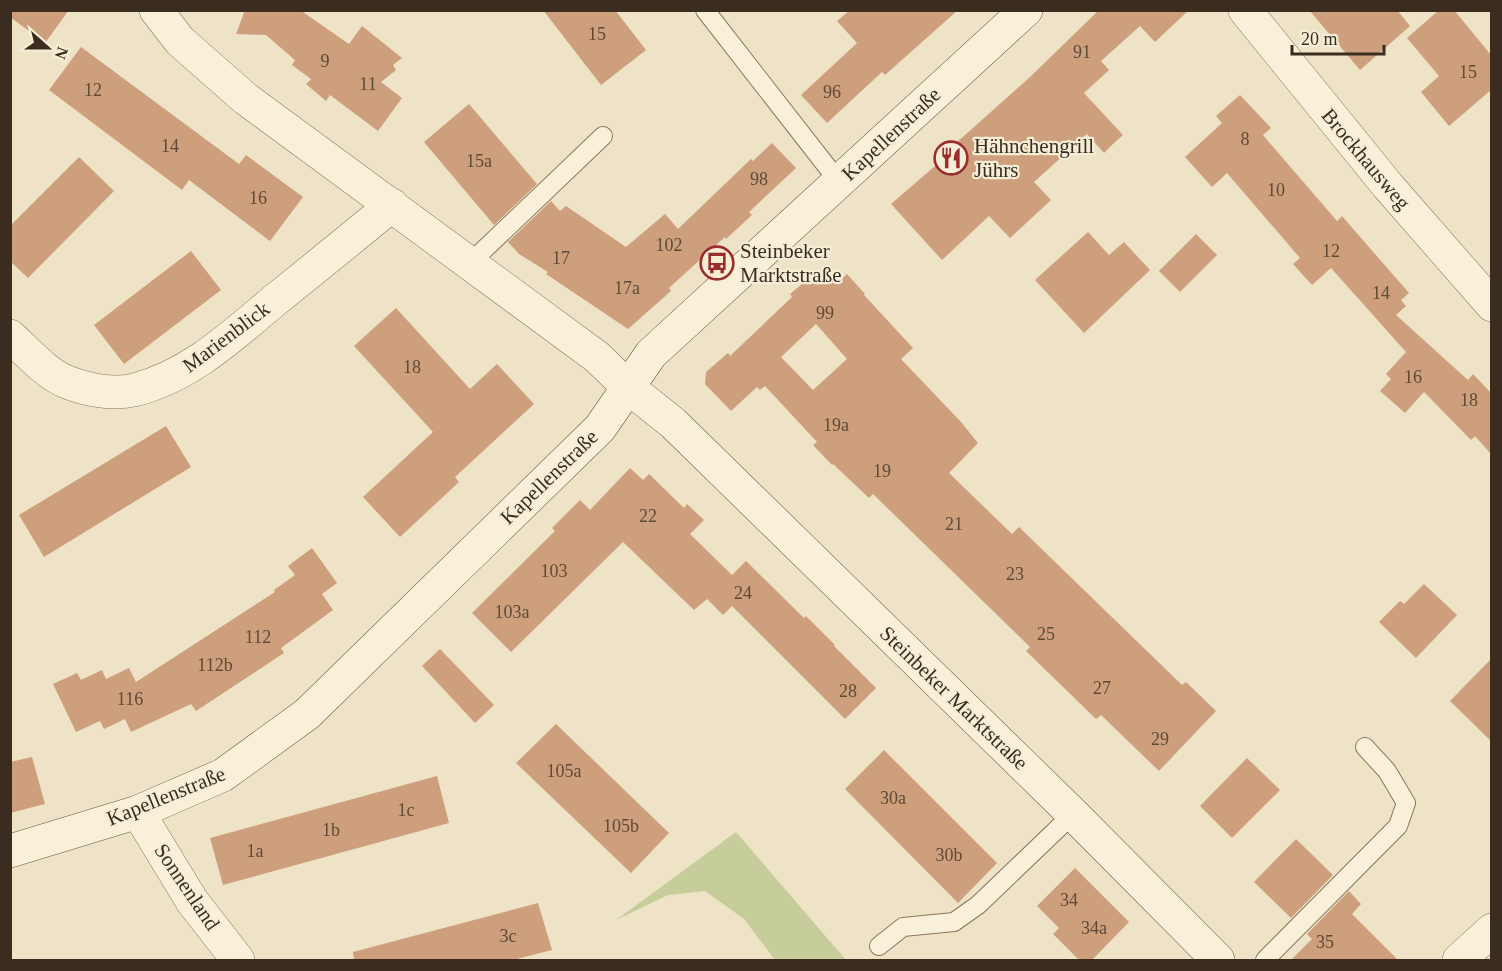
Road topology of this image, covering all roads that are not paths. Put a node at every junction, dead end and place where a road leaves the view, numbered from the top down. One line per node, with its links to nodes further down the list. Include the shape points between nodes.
1 (156, 10): 7 (street, Steinbeker Marktstraße, via 180,41 246,99)
2 (705, 10): 6 (lane)
3 (1245, 10): 9 (street, Brockhausweg)
4 (1022, 12): 6 (street, Kapellenstraße)
5 (603, 136): 8 (lane)
6 (839, 182): 11 (street, Kapellenstraße, via 651,354)
7 (392, 205): 8 (street, Steinbeker Marktstraße); 10 (street, Marienblick, via 205,357 170,377 133,390 101,390 65,381)
8 (470, 263): 11 (street, Steinbeker Marktstraße, via 597,357)
9 (1491, 305)
10 (10, 336)
11 (629, 388): 13 (street, Kapellenstraße, via 600,428 307,714 223,776); 14 (street, Steinbeker Marktstraße, via 673,423)
12 (1365, 747): 20 (lane, via 1387,771 1406,803 1398,826)
13 (138, 812): 15 (street, Kapellenstraße); 18 (street, Sonnenland, via 192,901)
14 (1073, 814): 17 (lane, via 978,905 954,922 903,927); 19 (street, Steinbeker Marktstraße)
15 (10, 851)
16 (1491, 930): 21 (street)
17 (879, 946)
18 (238, 960)
19 (1218, 960)
20 (1265, 960)
21 (1458, 960)

